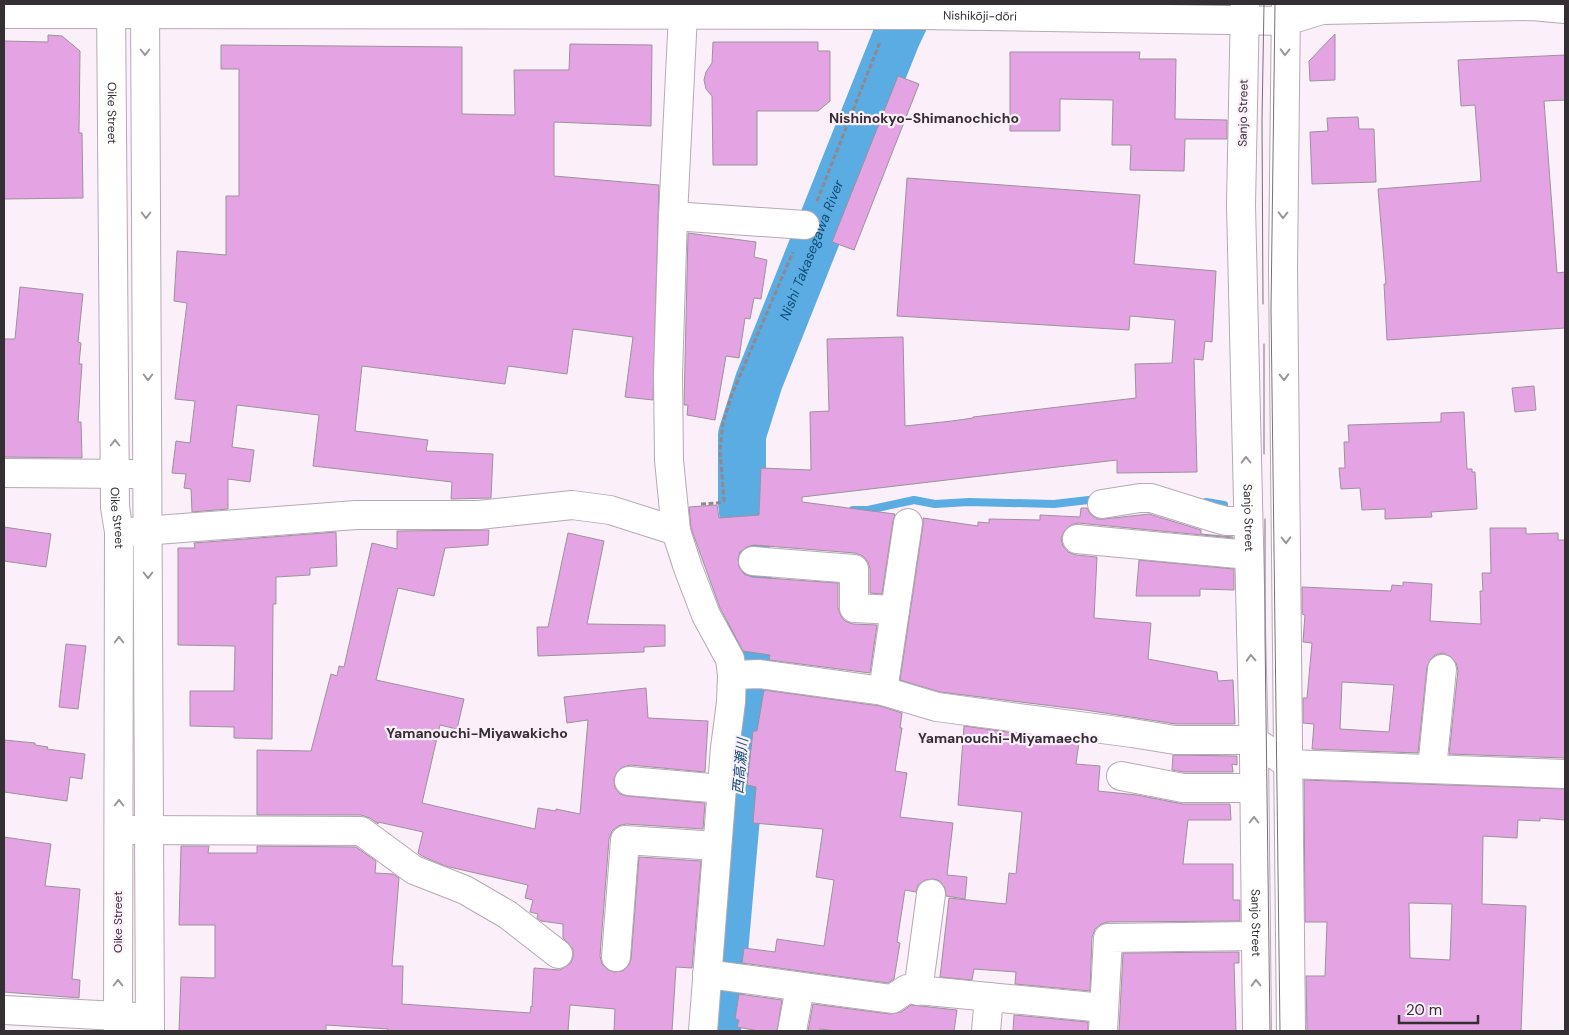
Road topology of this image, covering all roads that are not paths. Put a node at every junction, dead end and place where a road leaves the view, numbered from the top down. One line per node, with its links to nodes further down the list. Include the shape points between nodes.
1 (111, 9): 2 (street, Nishikōji-dōri); 6 (street, Nishikōji-dōri); 11 (street, Oike Street, one-way to 1)
2 (144, 9): 7 (street, Nishikōji-dōri); 12 (street, one-way to 12)
3 (1565, 9): 5 (street, Nishikōji-dōri, via 1532,6)
4 (1245, 12): 5 (street, Nishikōji-dōri); 7 (street, Nishikōji-dōri, via 919,15 885,27); 15 (street, Sanjo Street, one-way to 4, via 1241,205)
5 (1286, 12): 27 (street, one-way to 27, via 1283,268)
6 (4, 14)
7 (683, 14): 8 (street)
8 (674, 216): 9 (street); 14 (street, via 668,425)
9 (805, 225)
10 (4, 473): 11 (street)
11 (115, 474): 12 (street); 18 (street, Oike Street)
12 (148, 474): 17 (street)
13 (1102, 504): 15 (street, via 1151,498 1215,518)
14 (675, 519): 17 (street, via 572,505 479,515 356,516); 24 (street, via 688,568 706,615 730,659)
15 (1248, 521): 20 (street, Sanjo Street)
16 (908, 523): 22 (street)
17 (148, 531): 18 (street); 35 (street, one-way to 35)
18 (119, 532): 34 (street, Oike Street, one-way to 18)
19 (1077, 539): 20 (street)
20 (1249, 555): 26 (street, Sanjo Street, one-way to 20)
21 (753, 562): 22 (street, via 854,569 854,608)
22 (895, 610): 25 (street)
23 (1442, 669): 28 (street)
24 (744, 675): 25 (street); 33 (street, via 731,702)
25 (883, 691): 26 (street, via 937,707 1175,740)
26 (1254, 740): 27 (street); 32 (street, Sanjo Street)
27 (1288, 764): 28 (street); 53 (street)
28 (1432, 769): 29 (street)
29 (1565, 774)
30 (1121, 776): 32 (street, via 1183,788)
31 (630, 781): 33 (street)
32 (1254, 788): 38 (street, Sanjo Street, one-way to 32)
33 (722, 789): 36 (street)
34 (118, 830): 35 (street); 47 (street, Oike Street, one-way to 34)
35 (149, 830): 39 (street, via 361,831 414,870 464,890 508,915); 48 (street)
36 (717, 846): 40 (street, via 625,840); 41 (street)
37 (931, 894): 43 (street)
38 (1255, 936): 46 (street, via 1108,938); 52 (street, Sanjo Street, one-way to 38)
39 (558, 954)
40 (616, 957)
41 (707, 974): 42 (street); 49 (street)
42 (800, 986): 43 (street, via 892,999 907,990); 50 (street)
43 (918, 991): 44 (street)
44 (989, 997): 46 (street); 51 (street)
45 (4, 1010): 47 (street)
46 (1104, 1020)
47 (118, 1024): 48 (street)
48 (150, 1024)
49 (703, 1031)
50 (792, 1031)
51 (986, 1031)
52 (1257, 1031)
53 (1291, 1031)

